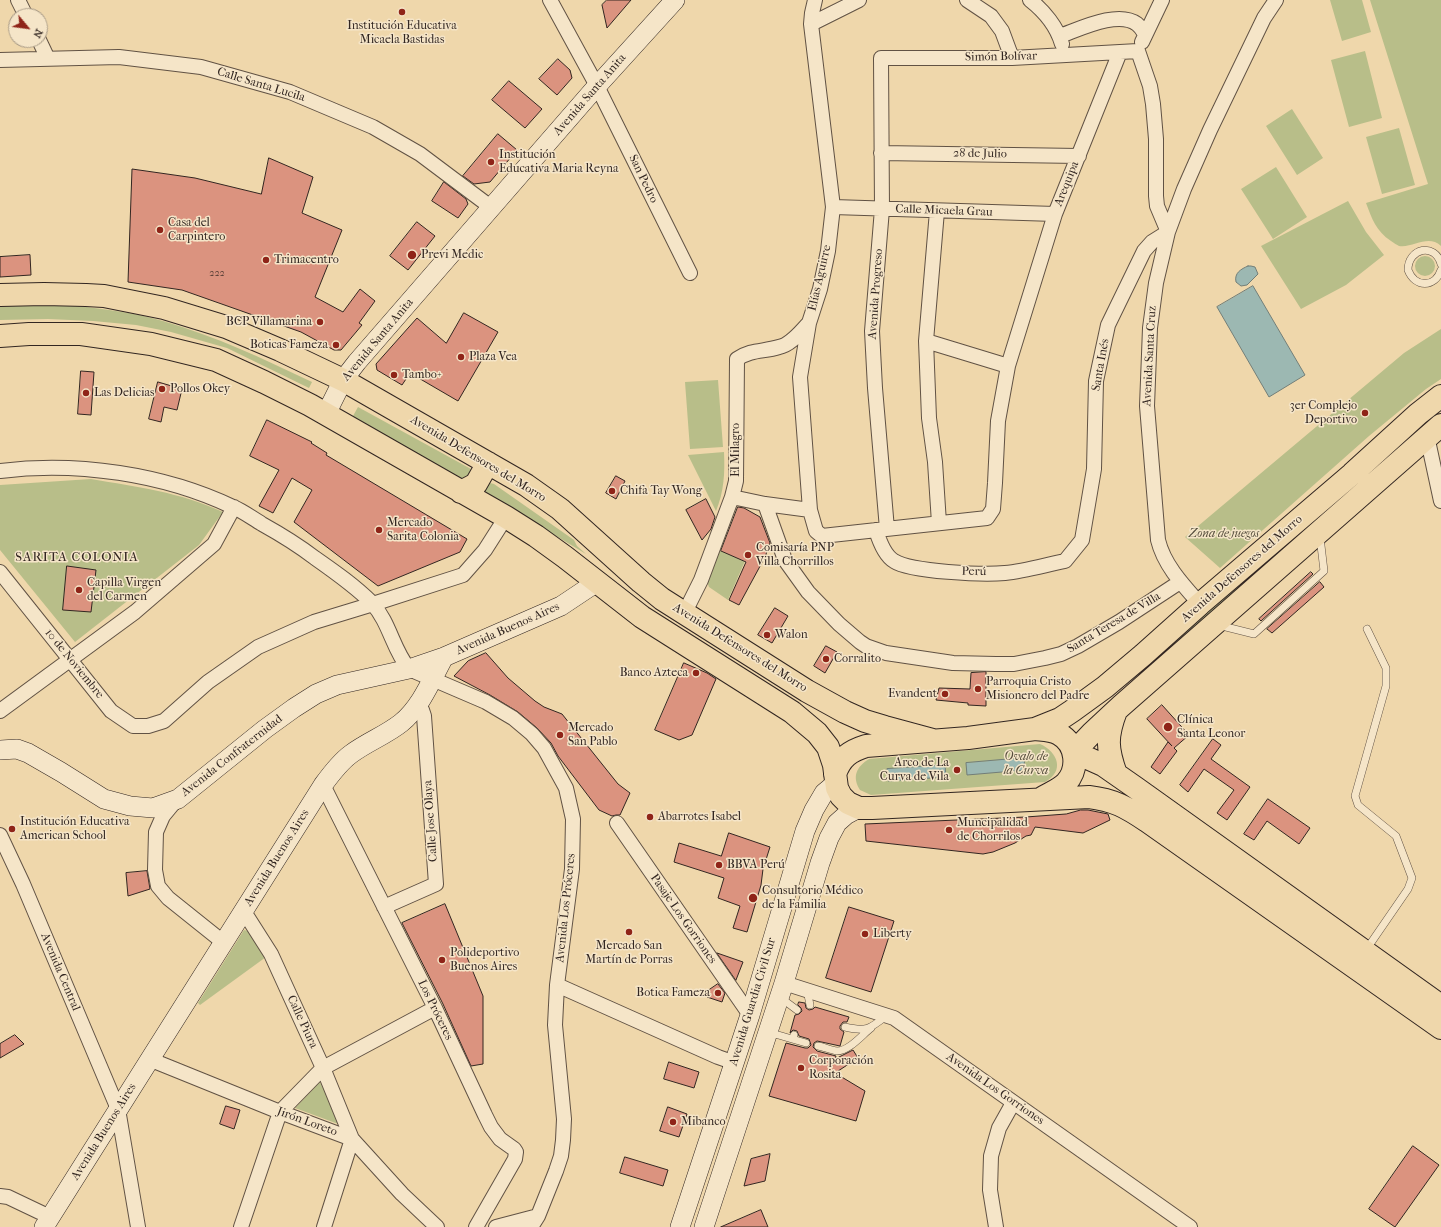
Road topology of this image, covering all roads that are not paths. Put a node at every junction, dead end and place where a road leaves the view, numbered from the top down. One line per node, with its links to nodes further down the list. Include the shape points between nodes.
1 (550, 0): 20 (street, San Pedro)
2 (675, 0): 20 (main road, Avenida Santa Anita)
3 (815, 0): 9 (street, Elías Aguirre)
4 (859, 0): 9 (street)
5 (966, 0): 17 (street, via 991,16 1002,31)
6 (1030, 0): 11 (street, via 1047,17)
7 (1162, 0): 10 (street)
8 (1276, 0): 28 (street, Avenida Santa Cruz, via 1264,18 1210,130)
9 (811, 24): 23 (street, Elías Aguirre)
10 (1145, 34): 11 (street, via 1136,23 1111,20 1101,21); 13 (street)
11 (1060, 36): 15 (street)
12 (43, 48): 18 (street)
13 (1138, 51): 14 (street); 28 (street, via 1150,86 1153,104 1156,196)
14 (1120, 52): 15 (street, Simón Bolívar); 22 (street, Arequipa)
15 (1065, 54): 17 (street, Simón Bolívar)
16 (881, 58): 17 (street, Simón Bolívar); 21 (street, Avenida Progreso)
17 (1012, 58)
18 (48, 59): 19 (street, Calle Santa Lucila); 24 (street, Calle Santa Lucila, via 120,58 201,67 290,92 373,127 420,154)
19 (0, 60)
20 (597, 86): 24 (main road, Avenida Santa Anita); 31 (street, San Pedro)
21 (881, 153): 22 (street, 28 de Julio); 25 (street, Avenida Progreso)
22 (1079, 156): 27 (street, Arequipa)
23 (833, 207): 25 (street, Calle Micaela Grau); 33 (street, Elías Aguirre, via 828,251)
24 (492, 208): 37 (main road, Avenida Santa Anita)
25 (882, 209): 26 (street, Calle Micaela Grau); 51 (street, Avenida Progreso, via 872,331)
26 (937, 211): 27 (street, Calle Micaela Grau); 35 (street)
27 (1055, 214): 36 (street, Arequipa)
28 (1168, 232): 53 (street, Santa Inés, via 1152,242 1144,251 1108,325 1096,381 1094,469); 56 (street, Avenida Santa Cruz, via 1156,283 1150,328 1147,406 1158,540 1166,561)
29 (1441, 264): 30 (lane, via 1433,252 1423,250 1413,255 1408,264 1410,275 1419,282 1430,283)
30 (1441, 270)
31 (690, 273)
32 (0, 295): 37 (main road, Avenida Defensores del Morro, via 86,294 164,308 226,327)
33 (809, 323): 44 (street, El Milagro, via 795,338 781,347 746,353 736,359 736,481); 48 (street, Elías Aguirre, via 800,377)
34 (0, 336): 39 (main road, via 81,334 152,344 216,360)
35 (926, 341): 36 (street); 50 (street)
36 (1008, 366): 50 (street, Arequipa, via 998,421 993,509 987,518)
37 (344, 380): 39 (main road, Avenida Santa Anita); 41 (main road, Avenida Defensores del Morro)
38 (1441, 396): 58 (main road, Avenida Defensores del Morro)
39 (326, 414): 43 (main road)
40 (1434, 431): 45 (street); 52 (main road, Avenida Defensores del Morro)
41 (488, 463): 43 (main road, via 476,484); 59 (main road, Avenida Defensores del Morro, via 560,509 641,582)
42 (0, 471): 47 (street, via 43,468 94,469 183,487)
43 (461, 492): 49 (main road)
44 (732, 497): 46 (street); 59 (street, El Milagro, via 701,580)
45 (1441, 501)
46 (765, 504): 48 (street); 56 (street, Santa Teresa de Villa, via 785,560 808,592 856,640 886,653 953,663 1014,664 1045,658 1078,646)
47 (234, 507): 57 (street, via 297,544 350,583); 63 (street, via 214,544 135,612)
48 (810, 510): 51 (street, Elías Aguirre, via 816,531 822,536)
49 (506, 517): 55 (main road); 57 (street, via 485,550 463,575)
50 (939, 523): 51 (street)
51 (882, 530): 53 (street, Perú, via 880,541 892,560 904,566 953,572 1005,573 1065,561)
52 (1319, 531): 60 (main road, Avenida Defensores del Morro); 60 (lane, via 1324,571 1254,634)
53 (1082, 540)
54 (0, 572): 63 (street, 10 de Noviembre)
55 (597, 582): 62 (main road, Avenida Buenos Aires, via 561,606); 74 (main road, via 642,617 805,722 828,747)
56 (1180, 582): 58 (street, Avenida Santa Cruz)
57 (373, 604): 63 (street, 10 de Noviembre, via 314,622 258,647 208,682 164,721 148,726 133,726 111,711); 64 (street, via 382,616)
58 (1200, 604): 69 (main road, Avenida Defensores del Morro, via 1105,687 1060,719)
59 (684, 614): 70 (main road, Avenida Defensores del Morro, via 845,712 885,728)
60 (1214, 624): 68 (main road, Avenida Defensores del Morro)
61 (1367, 629): 84 (lane, via 1386,668 1386,686 1356,796 1358,805 1396,836 1412,878 1408,889)
62 (444, 657): 64 (main road, Avenida Confraternidad); 65 (main road, Avenida Buenos Aires)
63 (71, 659): 67 (street)
64 (408, 669): 65 (street, Avenida Los Próceres); 76 (main road, Avenida Confraternidad, via 337,686 316,694 265,729)
65 (432, 678): 66 (main road, Avenida Buenos Aires); 85 (street, Avenida Los Próceres, via 486,702 513,718 544,748 566,788 573,819 572,869)
66 (417, 704): 75 (main road, Avenida Buenos Aires, via 400,724 351,754 335,768); 81 (street, Calle Jose Olaya, via 424,716 436,884)
67 (0, 711)
68 (1116, 711): 72 (main road, Avenida Defensores del Morro); 73 (main road, via 1110,726 1108,742)
69 (1035, 729): 70 (main road, Avenida Defensores del Morro); 72 (main road, Avenida Defensores del Morro, via 1059,734 1071,745)
70 (933, 740): 74 (main road, Avenida Defensores del Morro, via 866,746 853,750 837,767)
71 (0, 750): 76 (main road, Avenida Confraternidad, via 17,749 28,753 104,798 130,806 153,808)
72 (1074, 752): 73 (main road); 77 (main road, via 1073,772 1067,782)
73 (1116, 774): 84 (main road)
74 (836, 778): 78 (main road, via 841,796); 92 (main road, Avenida Guardia Civil Sur, via 814,810 805,831)
75 (323, 785): 81 (street, Los Próceres); 82 (main road, Avenida Buenos Aires)
76 (178, 799): 83 (street, via 163,816 156,832 155,870 158,886 168,898)
77 (1038, 799): 78 (main road); 96 (main road, via 1089,797 1104,799 1124,807)
78 (859, 808): 86 (main road, Avenida Guardia Civil Sur, via 837,823 829,838)
79 (616, 823): 92 (street, Pasaje Los Gorriones)
80 (0, 835): 104 (street, Avenida Central)
81 (384, 907): 90 (street, Los Próceres)
82 (243, 910): 83 (main road, Avenida Buenos Aires); 102 (street, Calle Piura, via 271,954)
83 (223, 942): 100 (main road, Avenida Buenos Aires)
84 (1365, 952): 89 (main road)
85 (557, 985): 101 (street); 108 (street, Avenida Los Próceres, via 555,1025 564,1119 563,1140 556,1172)
86 (782, 990): 87 (street, Avenida Los Gorriones); 91 (lane); 97 (main road, Avenida Guardia Civil Sur)
87 (807, 990): 88 (lane); 93 (street, Avenida Los Gorriones)
88 (810, 1005)
89 (1441, 1006)
90 (435, 1008): 102 (street); 114 (street, Los Próceres, via 491,1127 500,1139 516,1152 515,1159)
91 (797, 1010)
92 (750, 1015): 101 (main road, Avenida Guardia Civil Sur)
93 (886, 1016): 95 (lane); 103 (street, Avenida Los Gorriones, via 894,1018)
94 (845, 1027): 95 (lane, via 858,1030)
95 (871, 1028): 99 (lane, via 849,1046 838,1051)
96 (1441, 1028)
97 (768, 1032): 98 (lane, via 793,1037); 117 (main road, Avenida Guardia Civil Sur)
98 (806, 1043)
99 (818, 1046)
100 (150, 1059): 104 (main road, Avenida Buenos Aires); 105 (street, Jirón Loreto)
101 (735, 1063): 116 (main road, Avenida Guardia Civil Sur)
102 (323, 1068): 105 (street); 106 (street, Calle Piura)
103 (1013, 1103): 118 (street, via 999,1128 991,1156 990,1190); 119 (street, Avenida Los Gorriones)
104 (118, 1109): 109 (main road, Avenida Buenos Aires); 110 (street, Avenida Central)
105 (280, 1112): 106 (street, Jirón Loreto); 111 (street)
106 (352, 1139): 112 (street); 113 (street, Jirón Loreto, via 402,1194)
107 (0, 1196): 109 (street, via 8,1197)
108 (534, 1221): 115 (street)
109 (47, 1222)
110 (138, 1227)
111 (241, 1227)
112 (324, 1227)
113 (437, 1227)
114 (476, 1227)
115 (496, 1227)
116 (680, 1227)
117 (704, 1227)
118 (996, 1227)
119 (1190, 1227)

